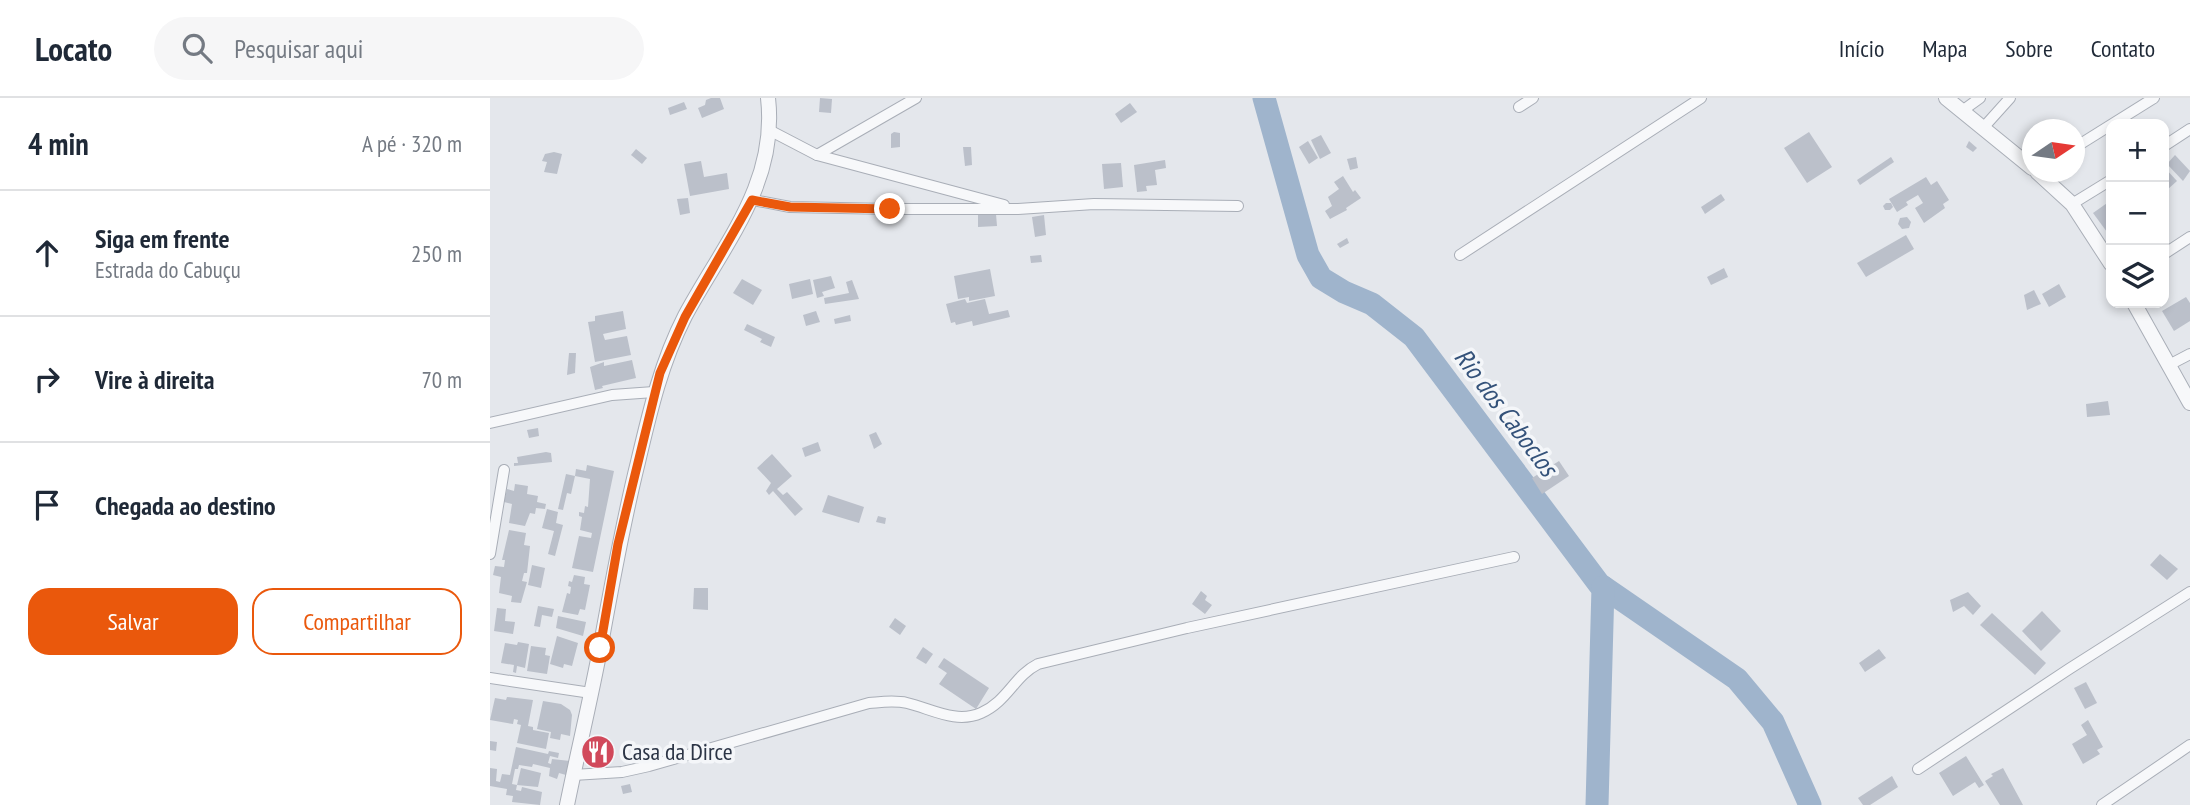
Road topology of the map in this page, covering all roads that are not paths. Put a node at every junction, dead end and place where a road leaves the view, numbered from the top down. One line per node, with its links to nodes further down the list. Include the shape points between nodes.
1 (768, 98): 13 (street)
2 (916, 98): 16 (street)
3 (1533, 98): 9 (street)
4 (1701, 98): 26 (street)
5 (1946, 98): 10 (street)
6 (1980, 98): 10 (street)
7 (2010, 98): 11 (street)
8 (2154, 98): 14 (street)
9 (1519, 107)
10 (1962, 111): 11 (street)
11 (1983, 128): 17 (street)
12 (2190, 129): 15 (street)
13 (769, 130): 16 (street); 20 (street, via 767,155)
14 (2085, 141)
15 (2169, 143)
16 (817, 155): 23 (street)
17 (2022, 160)
18 (2049, 182): 21 (street)
19 (2108, 182): 21 (street)
20 (752, 200): 23 (street, via 790,207); 31 (street, via 685,317)
21 (2072, 204): 27 (street)
22 (1238, 206): 23 (street, via 1094,204)
23 (1018, 209)
24 (2190, 237): 25 (street)
25 (2169, 251)
26 (1460, 255)
27 (2106, 256)
28 (2137, 308): 30 (street)
29 (2190, 354): 30 (street)
30 (2169, 365): 32 (street)
31 (654, 392): 33 (street, via 612,395); 39 (street, via 618,544)
32 (2190, 403)
33 (490, 423)
34 (504, 470): 35 (street)
35 (490, 554)
36 (1514, 556): 42 (street, via 1038,664 1026,670 1007,696 977,715 951,717 905,703 869,703 649,766)
37 (2190, 592): 41 (street)
38 (490, 678): 39 (street)
39 (591, 694): 42 (street)
40 (2190, 746): 44 (street)
41 (1918, 769)
42 (573, 775): 43 (street)
43 (567, 805)
44 (2102, 805)

